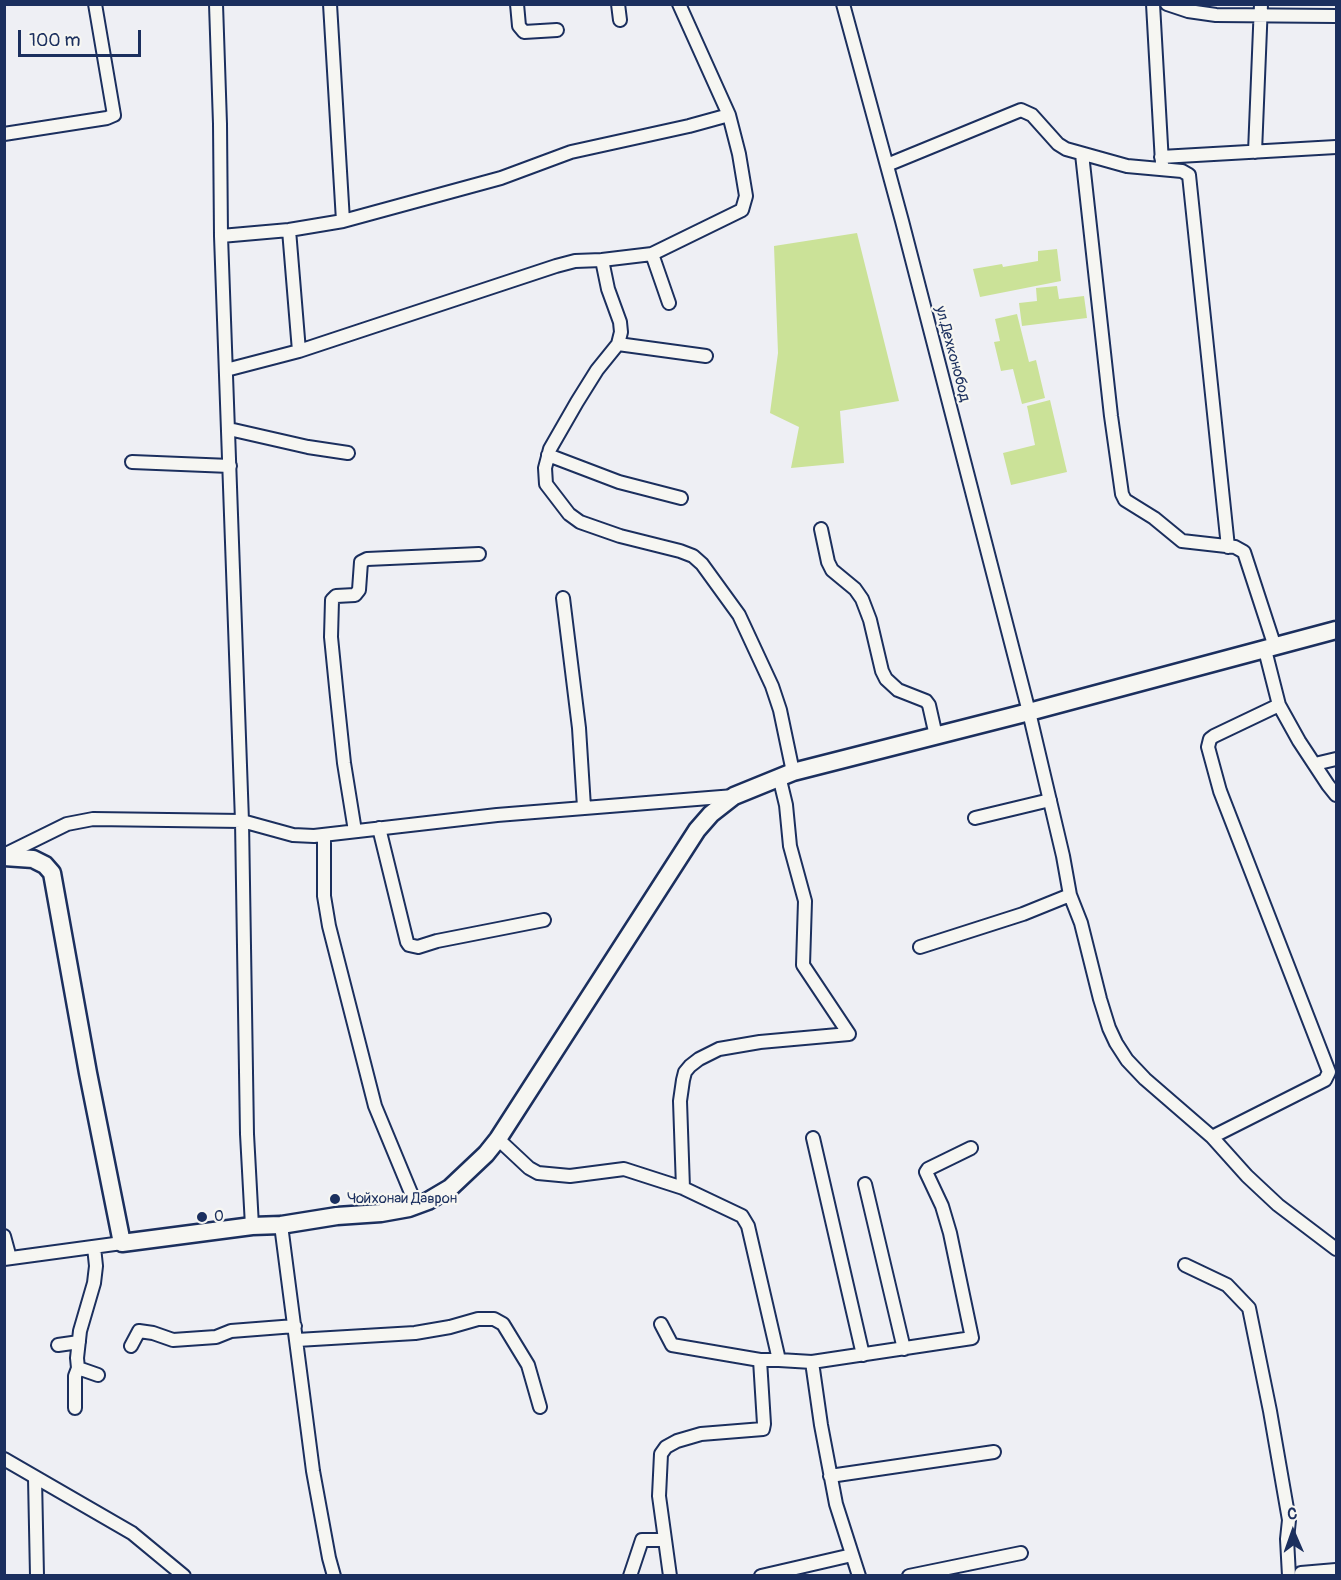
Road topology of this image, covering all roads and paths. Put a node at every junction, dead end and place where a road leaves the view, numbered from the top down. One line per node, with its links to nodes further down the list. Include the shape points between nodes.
1 (95, 4): 15 (street, via 114,115)
2 (216, 4): 23 (street)
3 (330, 4): 21 (street)
4 (517, 4): 13 (street, via 519,26 524,32)
5 (618, 4): 12 (street)
6 (679, 4): 14 (street)
7 (843, 4): 20 (street, ул.Дехконобод)
8 (1153, 4): 19 (street)
9 (1167, 4): 10 (street, via 1201,14)
10 (1261, 10): 11 (street); 17 (street)
11 (1331, 12)
12 (620, 20)
13 (557, 30)
14 (729, 115): 21 (street, via 571,152 501,178); 24 (street, via 746,196 742,210)
15 (4, 134)
16 (1336, 147): 17 (street)
17 (1255, 153): 19 (street)
18 (1082, 154): 19 (street, via 1127,166); 20 (street, via 1058,144 1032,116 1021,110); 38 (street, via 1122,494 1182,541)
19 (1162, 163): 38 (street, via 1190,179)
20 (887, 165): 44 (street, ул.Дехконобод)
21 (343, 221): 22 (street)
22 (289, 230): 23 (street); 28 (street)
23 (221, 236): 30 (street)
24 (652, 254): 25 (street); 26 (street)
25 (602, 260): 27 (street, via 620,322); 28 (street, via 556,266)
26 (669, 303)
27 (618, 344): 29 (street); 33 (street, via 597,370)
28 (299, 351): 30 (street)
29 (706, 356)
30 (226, 370): 31 (street)
31 (229, 429): 32 (street); 35 (street)
32 (348, 453)
33 (548, 455): 36 (street, via 619,482); 48 (street, via 544,468 546,484 573,518 620,536 680,551 702,564 739,615 772,686 780,710)
34 (132, 462): 35 (street)
35 (230, 466): 54 (street)
36 (681, 498)
37 (821, 529): 45 (street, via 832,570 862,599 886,679 898,690 926,701)
38 (1228, 546): 42 (street, via 1244,552)
39 (479, 554): 56 (street, via 367,559 361,562 359,590 355,595 336,596 332,600 331,637)
40 (562, 598): 52 (street, via 579,728)
41 (1336, 630): 42 (main road)
42 (1270, 648): 43 (street); 44 (main road)
43 (1279, 705): 47 (street); 62 (street, via 1214,736 1208,747 1220,791 1329,1072 1325,1080)
44 (1029, 712): 45 (main road); 51 (street, ул.Дехконобод)
45 (936, 736): 48 (main road)
46 (1336, 759): 47 (street)
47 (1315, 764): 49 (street)
48 (786, 774): 50 (main road); 67 (street, via 790,846 805,901 803,964 849,1034 719,1049 690,1066 680,1101)
49 (1336, 795)
50 (734, 796): 52 (street); 64 (main road, via 697,830)
51 (1050, 800): 53 (street); 59 (street, ул.Дехконобод)
52 (584, 807): 55 (street)
53 (975, 818)
54 (242, 821): 57 (street, via 293,835); 58 (street, via 93,819 67,824); 70 (street)
55 (379, 828): 56 (street); 60 (street, via 410,945 418,947)
56 (355, 831): 57 (street)
57 (324, 835): 68 (street, via 324,896 337,961 366,1077)
58 (4, 856): 72 (main road, via 33,860 52,873)
59 (1070, 895): 61 (street); 62 (street, ул.Дехконобод, via 1116,1043 1145,1079)
60 (544, 920)
61 (920, 947)
62 (1212, 1137): 74 (street, ул.Дехконобод, via 1278,1205)
63 (813, 1138): 84 (street)
64 (498, 1139): 67 (street, via 538,1173 570,1176 624,1169); 68 (main road, via 450,1188)
65 (971, 1148): 83 (street, via 926,1172 950,1233 972,1338)
66 (865, 1184): 83 (street)
67 (683, 1188): 86 (street, via 746,1221)
68 (416, 1205): 69 (main road)
69 (281, 1225): 70 (main road); 78 (street)
70 (252, 1227): 72 (main road)
71 (4, 1236): 75 (street)
72 (122, 1244): 73 (street)
73 (94, 1247): 75 (street); 80 (street, via 94,1283)
74 (1336, 1249)
75 (7, 1259)
76 (1185, 1265): 100 (street, via 1227,1285 1249,1308 1267,1392)
77 (661, 1324): 85 (street, via 672,1345)
78 (295, 1326): 79 (street); 82 (street, via 173,1340 139,1331)
79 (297, 1340): 90 (street, via 416,1333 494,1319 503,1324 528,1365); 103 (street, via 313,1471)
80 (79, 1342): 81 (street); 88 (street)
81 (58, 1345)
82 (132, 1346)
83 (904, 1349): 84 (street)
84 (863, 1355): 87 (street)
85 (760, 1360): 86 (street); 96 (street, via 763,1429 701,1434 677,1441 661,1454 659,1496)
86 (779, 1360): 87 (street)
87 (812, 1362): 94 (street)
88 (78, 1368): 89 (street); 91 (street)
89 (98, 1375)
90 (540, 1407)
91 (75, 1408)
92 (994, 1452): 94 (street)
93 (4, 1459): 95 (street)
94 (830, 1476): 98 (street)
95 (36, 1478): 101 (street); 102 (street, via 132,1533)
96 (664, 1540): 104 (street, via 642,1540); 105 (street)
97 (1021, 1554): 108 (street)
98 (852, 1555): 106 (street); 107 (street)
99 (1336, 1570): 100 (street)
100 (1295, 1574)
101 (37, 1575)
102 (184, 1575)
103 (334, 1575)
104 (630, 1575)
105 (670, 1575)
106 (761, 1575)
107 (859, 1575)
108 (909, 1575)

